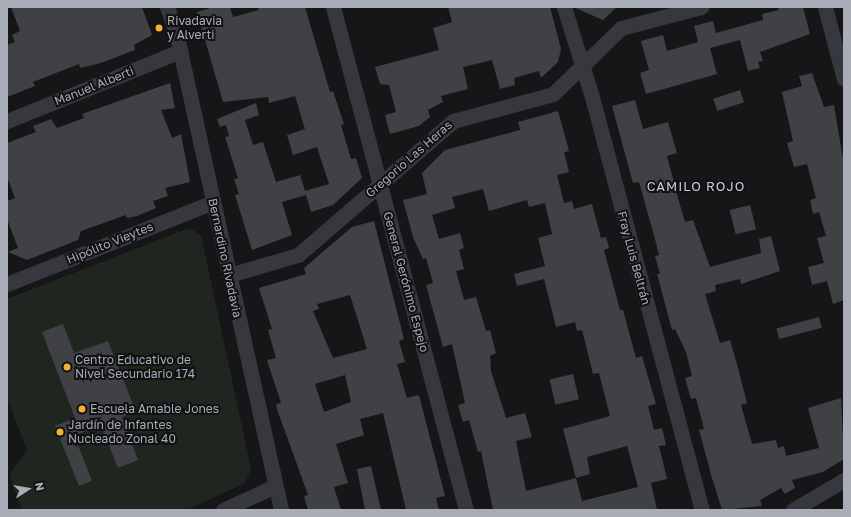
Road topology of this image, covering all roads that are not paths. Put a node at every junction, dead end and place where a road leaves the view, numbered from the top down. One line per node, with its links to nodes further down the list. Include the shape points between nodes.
1 (166, 7): 6 (street, Bernardino Rivadavia)
2 (333, 7): 10 (street, General Gerónimo Espejo)
3 (564, 7): 7 (street, Fray Luis Beltrán)
4 (701, 7): 7 (street, Gregorio Las Heras, via 621,28)
5 (825, 7): 8 (street)
6 (180, 51): 9 (street, Manuel Alberti); 11 (street, Bernardino Rivadavia)
7 (582, 66): 10 (street, Gregorio Las Heras, via 553,94 453,120); 19 (street, Fray Luis Beltrán)
8 (844, 79)
9 (7, 121)
10 (380, 184): 12 (street, Gregorio Las Heras, via 298,255); 18 (street, General Gerónimo Espejo)
11 (213, 202): 12 (street, Bernardino Rivadavia); 13 (street, Hipólito Vieytes)
12 (229, 275): 15 (street, Bernardino Rivadavia)
13 (8, 281)
14 (844, 480): 20 (street)
15 (275, 486): 16 (street); 17 (street, Bernardino Rivadavia)
16 (223, 510)
17 (281, 510)
18 (466, 510)
19 (702, 510)
20 (793, 510)

